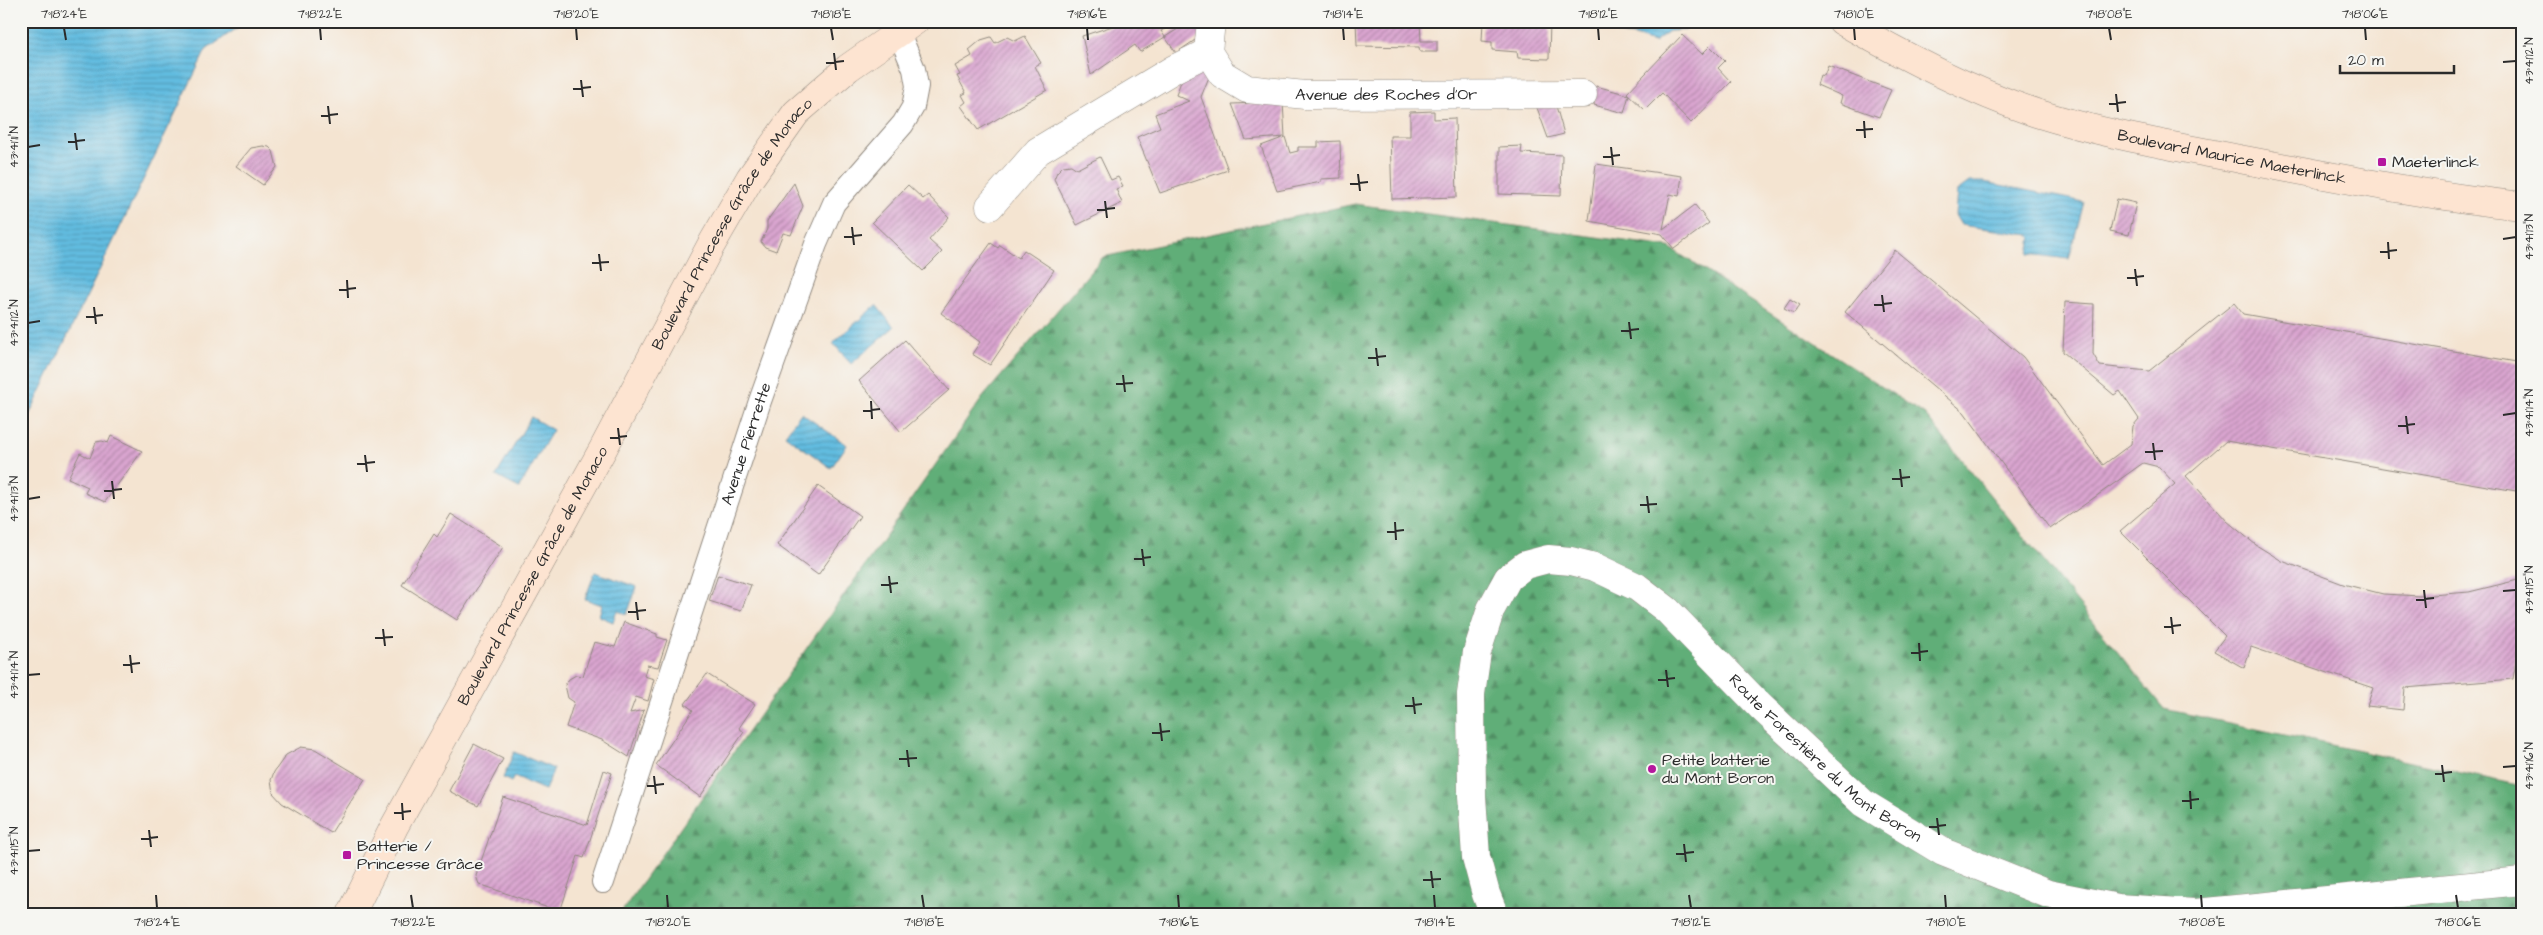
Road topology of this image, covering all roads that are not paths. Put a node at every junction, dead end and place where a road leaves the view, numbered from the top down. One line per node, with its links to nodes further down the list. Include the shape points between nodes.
1 (1211, 21): 4 (street)
2 (1842, 21): 7 (main road, Boulevard Maurice Maeterlinck, via 1950,78 2036,112 2105,132 2386,187)
3 (906, 26): 9 (lane, Avenue Pierrette, via 917,86 913,107 903,124 834,203 816,244 760,401); 10 (main road, Boulevard Princesse Grâce de Monaco, via 848,68 796,113 750,178 394,827)
4 (1208, 52): 5 (street, Avenue des Roches d'Or, via 1222,74 1247,90 1305,95); 6 (street, via 1174,68 1038,151)
5 (1583, 94)
6 (990, 206)
7 (2522, 206)
8 (2522, 881): 11 (street, Route Forestière du Mont Boron, via 2195,913 2118,908 2048,894 1943,852 1863,803 1761,707 1667,610 1637,587 1602,570 1571,561 1548,559 1526,565 1508,578 1490,608 1477,652 1471,694 1472,796 1476,857)
9 (603, 882)
10 (351, 914)
11 (1494, 914)

